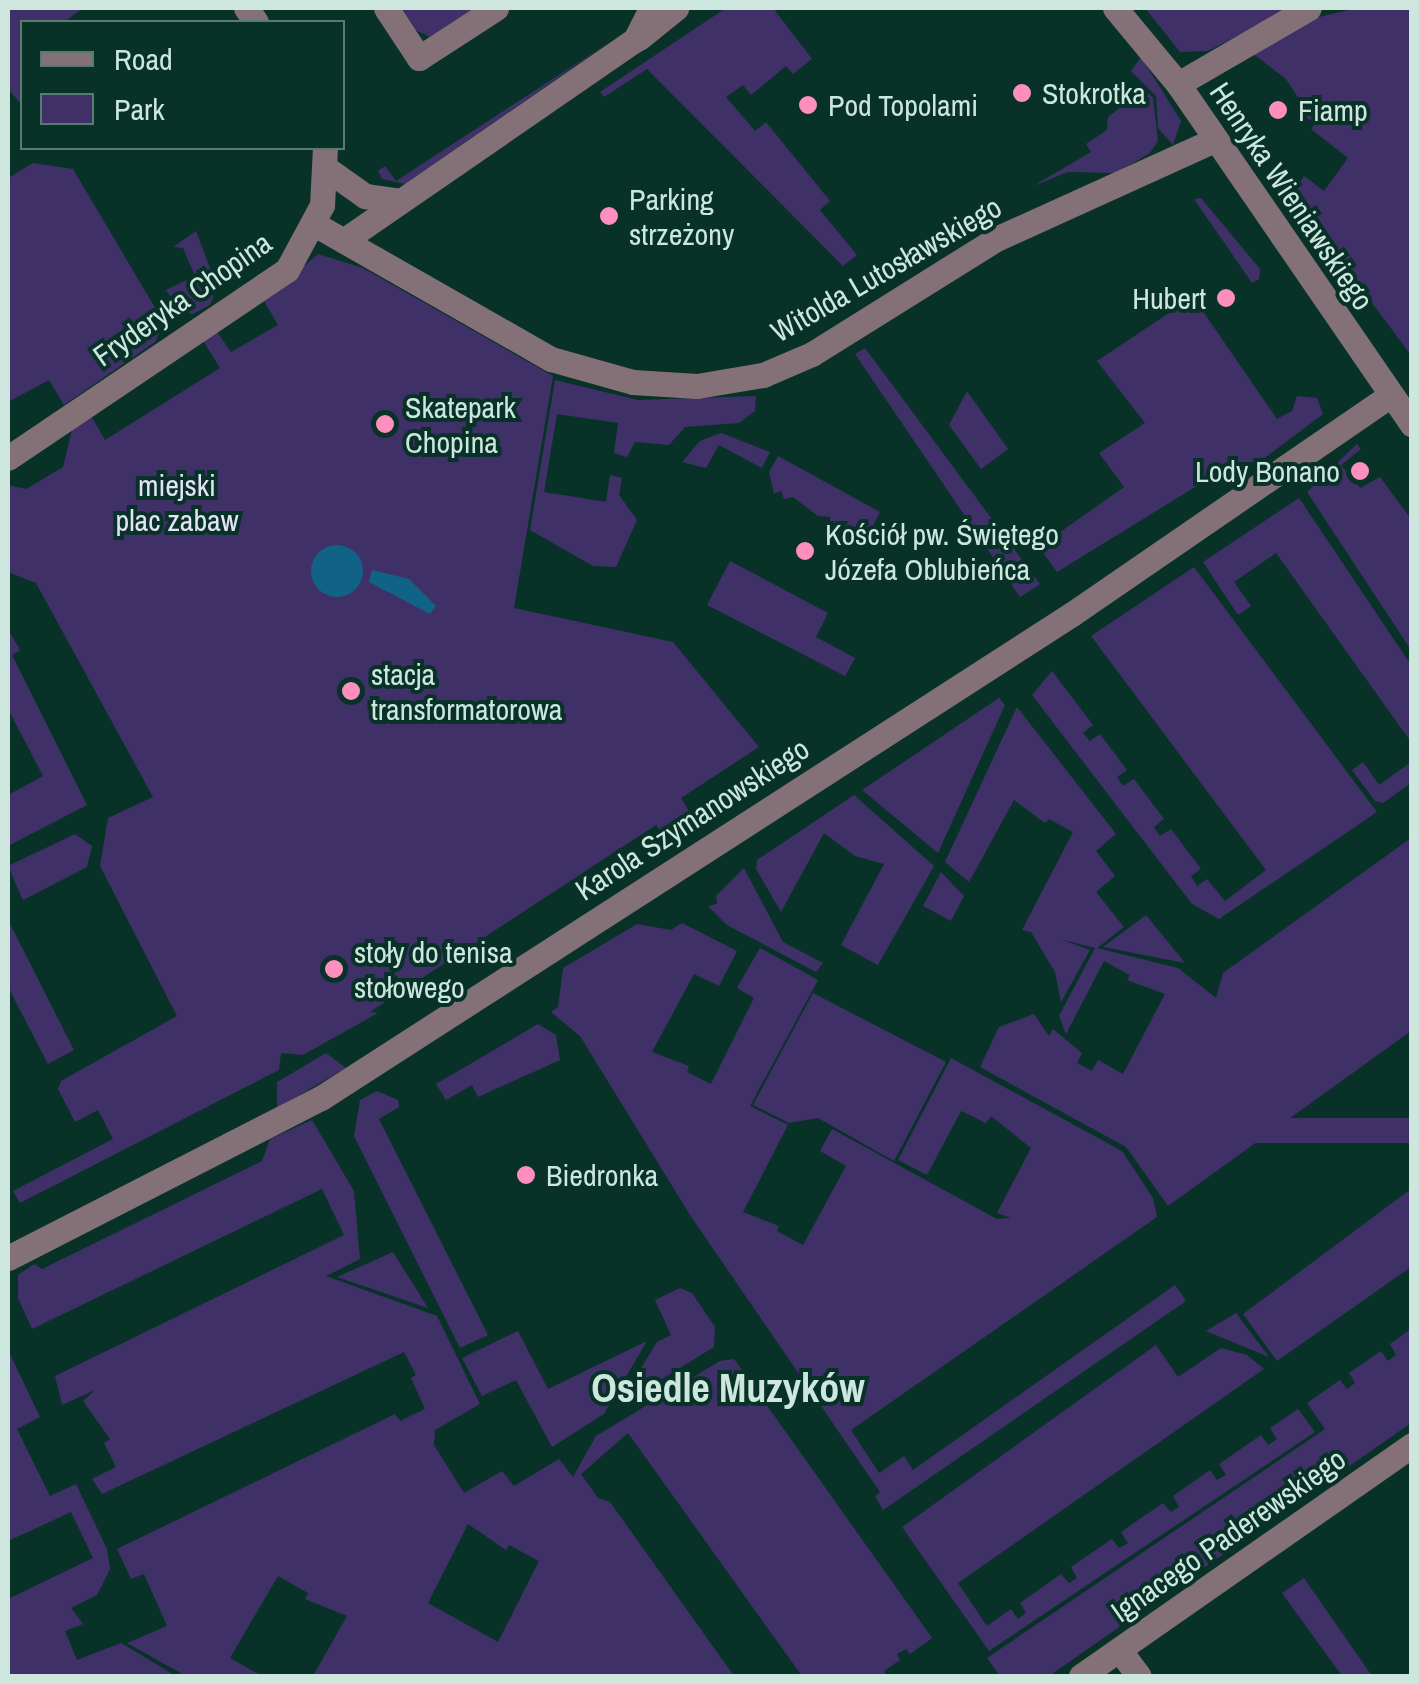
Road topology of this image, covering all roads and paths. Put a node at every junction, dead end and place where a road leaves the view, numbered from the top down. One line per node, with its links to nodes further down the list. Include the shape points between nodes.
1 (496, 8): 6 (street, via 419,58)
2 (650, 8): 7 (street)
3 (676, 8): 7 (street)
4 (1115, 8): 8 (street, Henryka Wieniawskiego)
5 (1310, 8): 8 (street)
6 (384, 13)
7 (635, 40): 11 (street)
8 (1178, 84): 9 (street, Henryka Wieniawskiego)
9 (1212, 140): 13 (street, Witolda Lutosławskiego, via 996,239 789,365 697,386 633,382 550,360); 14 (street, Henryka Wieniawskiego)
10 (326, 158): 11 (street, via 370,198); 12 (street, Fryderyka Chopina)
11 (399, 202): 13 (street)
12 (316, 225): 13 (street, Witolda Lutosławskiego); 16 (street, Fryderyka Chopina, via 274,282)
13 (346, 239)
14 (1389, 396): 15 (street, Henryka Wieniawskiego); 17 (street, Karola Szymanowskiego, via 1072,614 321,1098)
15 (1412, 424)
16 (8, 458)
17 (8, 1258)
18 (1412, 1446): 19 (street, Ignacego Paderewskiego)
19 (1120, 1651): 20 (street, Ignacego Paderewskiego); 21 (street)
20 (1081, 1676)
21 (1139, 1676)

